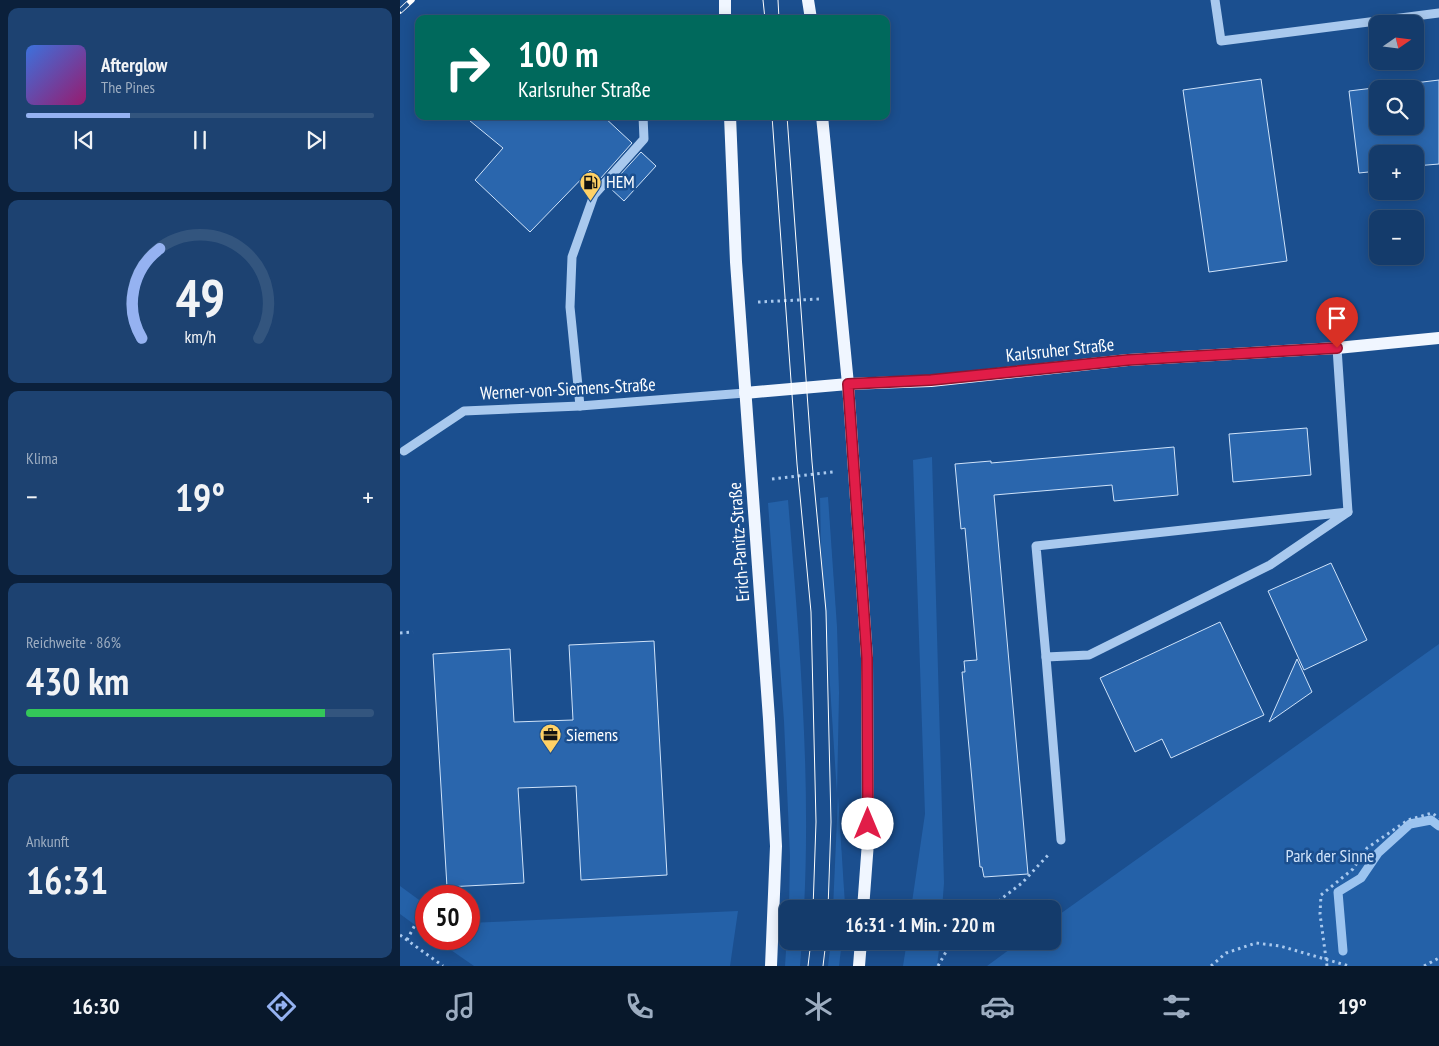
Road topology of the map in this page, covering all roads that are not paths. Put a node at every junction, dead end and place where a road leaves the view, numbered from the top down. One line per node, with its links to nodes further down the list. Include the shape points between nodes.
1 (725, 0): 5 (main road)
2 (808, 0): 6 (main road)
3 (1215, 0): 4 (street, via 1221,41)
4 (1439, 13)
5 (725, 15)
6 (810, 15)
7 (643, 120): 14 (street, via 644,140 594,195 572,257 570,307)
8 (730, 120): 13 (main road, Erich-Panitz-Straße)
9 (822, 120): 12 (main road)
10 (1439, 338): 11 (main road, Karlsruher Straße)
11 (1337, 348): 12 (main road, Karlsruher Straße, via 1128,360 931,380); 16 (street)
12 (848, 384): 13 (main road, Karlsruher Straße); 19 (main road, via 867,658 868,842)
13 (745, 394): 14 (street, Werner-von-Siemens-Straße); 21 (main road, Erich-Panitz-Straße, via 776,846)
14 (580, 406): 15 (street, Werner-von-Siemens-Straße, via 464,411)
15 (404, 451)
16 (1348, 512): 17 (street, via 1270,565 1089,655); 17 (street, via 1036,546)
17 (1046, 657): 18 (street)
18 (1061, 840)
19 (864, 900)
20 (860, 950): 22 (main road)
21 (771, 966)
22 (859, 966)

